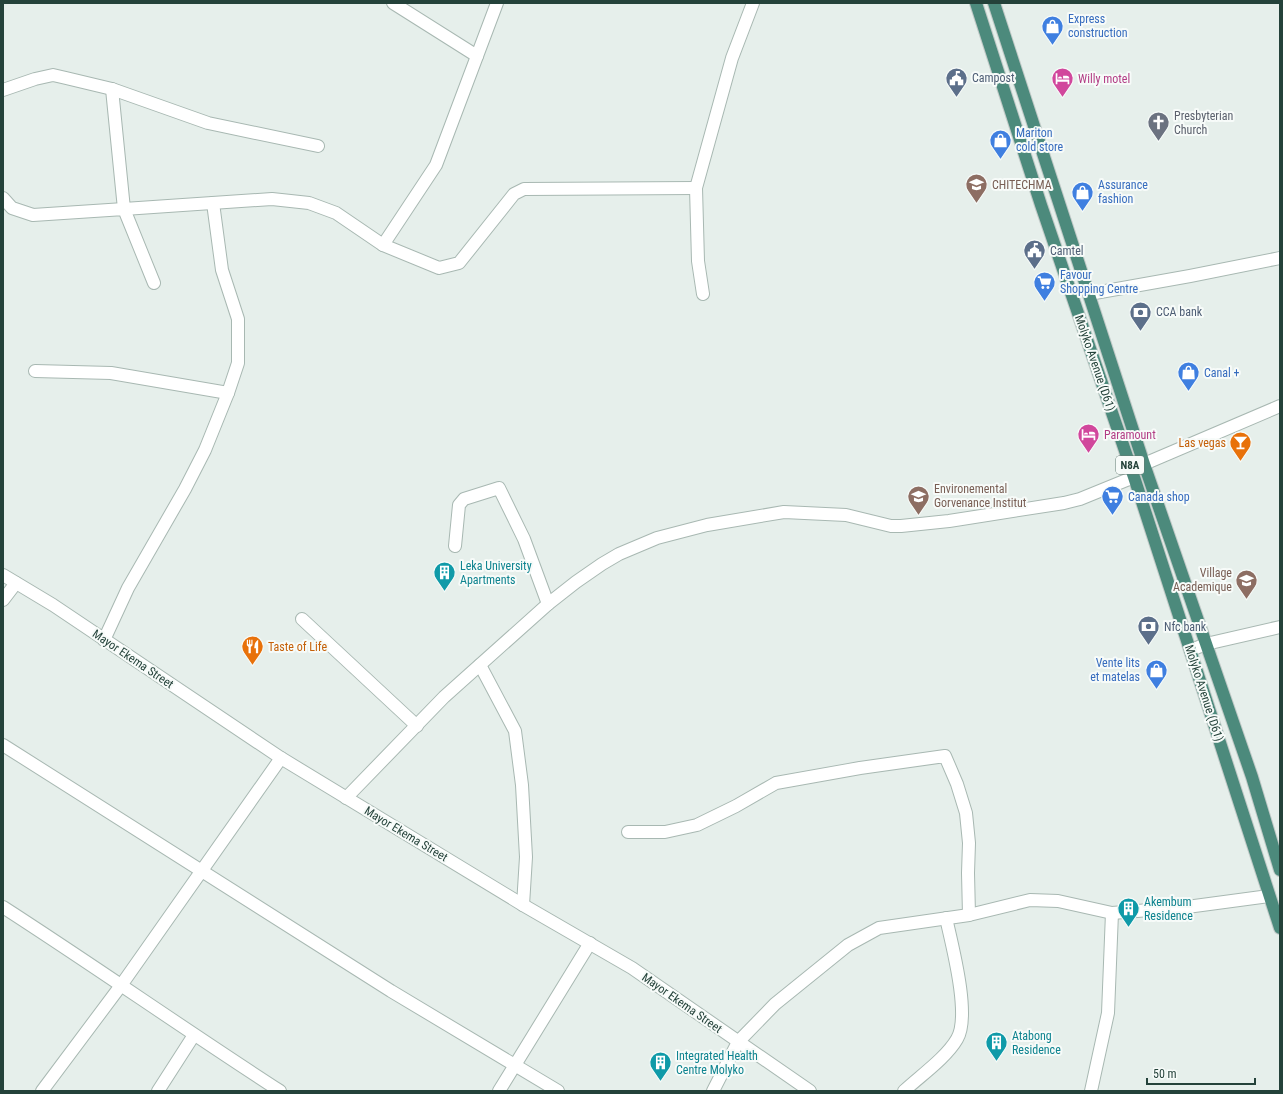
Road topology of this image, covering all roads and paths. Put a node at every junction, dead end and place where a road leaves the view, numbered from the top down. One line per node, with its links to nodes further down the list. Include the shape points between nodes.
1 (394, 3): 6 (street)
2 (497, 3): 6 (street)
3 (754, 3): 10 (street, via 732,58)
4 (976, 3): 23 (highway, Molyko Avenue (D61) / N8A)
5 (994, 3): 18 (highway, Molyko Avenue (D61) / N8A)
6 (477, 56): 14 (street, via 436,165)
7 (112, 89): 8 (street, via 53,75); 9 (street, via 208,123); 13 (street)
8 (3, 90)
9 (318, 146)
10 (696, 188): 14 (street, via 524,189 514,194 459,263 439,268); 17 (street, via 698,261)
11 (3, 198): 13 (street, via 12,208 33,215)
12 (213, 204): 13 (street); 14 (street, via 272,199 309,203 336,213); 20 (street, via 222,270 238,319 238,363)
13 (124, 209): 16 (street)
14 (383, 245)
15 (1280, 258): 18 (street)
16 (154, 283)
17 (703, 294)
18 (1090, 294): 22 (highway, Molyko Avenue (D61) / N8A)
19 (35, 371): 20 (street, via 111,373)
20 (228, 393): 31 (street, via 202,457 128,588)
21 (1280, 406): 22 (street)
22 (1144, 464): 32 (highway, Molyko Avenue (D61) / N8A)
23 (1134, 477): 28 (street, via 1064,503 942,522 891,526 846,515 784,512 707,525 657,538 619,554); 33 (highway, Molyko Avenue (D61) / N8A)
24 (455, 546): 28 (street, via 458,505 464,500 498,488 524,539)
25 (3, 575): 26 (street, Mayor Ekema Street)
26 (16, 583): 27 (street); 31 (street, Mayor Ekema Street)
27 (3, 600)
28 (548, 604): 34 (street)
29 (302, 619): 35 (street)
30 (1280, 627): 32 (street)
31 (104, 640): 37 (street, Mayor Ekema Street)
32 (1206, 644): 33 (street); 40 (highway, Molyko Avenue (D61) / N8A, via 1252,777)
33 (1190, 650): 42 (highway, Molyko Avenue (D61) / N8A)
34 (480, 665): 35 (street, via 444,697); 43 (street, via 515,731 522,786 526,857)
35 (417, 726): 38 (street)
36 (3, 745): 41 (street)
37 (281, 758): 38 (street, Mayor Ekema Street); 41 (street)
38 (346, 798): 43 (street, Mayor Ekema Street)
39 (628, 832): 46 (street, via 665,832 697,825 776,784 860,768 945,756 966,813 969,843)
40 (1280, 870)
41 (200, 871): 50 (street); 53 (street)
42 (1269, 896): 45 (street, via 1188,907); 48 (highway, Molyko Avenue (D61) / N8A)
43 (523, 905): 49 (street, Mayor Ekema Street)
44 (3, 906): 50 (street)
45 (1112, 913): 46 (street, via 1058,901 1030,900); 62 (street, via 1108,1013)
46 (969, 915): 47 (street)
47 (946, 918): 52 (street, via 879,928 848,945 775,1004); 61 (street, via 959,980 963,1026 948,1051)
48 (1280, 928)
49 (590, 942): 52 (street, Mayor Ekema Street); 53 (street)
50 (122, 984): 51 (street); 54 (street)
51 (194, 1035): 55 (street); 56 (street)
52 (738, 1042): 59 (street); 60 (street, Mayor Ekema Street)
53 (514, 1066): 57 (street); 58 (street)
54 (42, 1091)
55 (158, 1091)
56 (280, 1091)
57 (499, 1091)
58 (558, 1091)
59 (713, 1091)
60 (810, 1091)
61 (904, 1091)
62 (1091, 1091)

